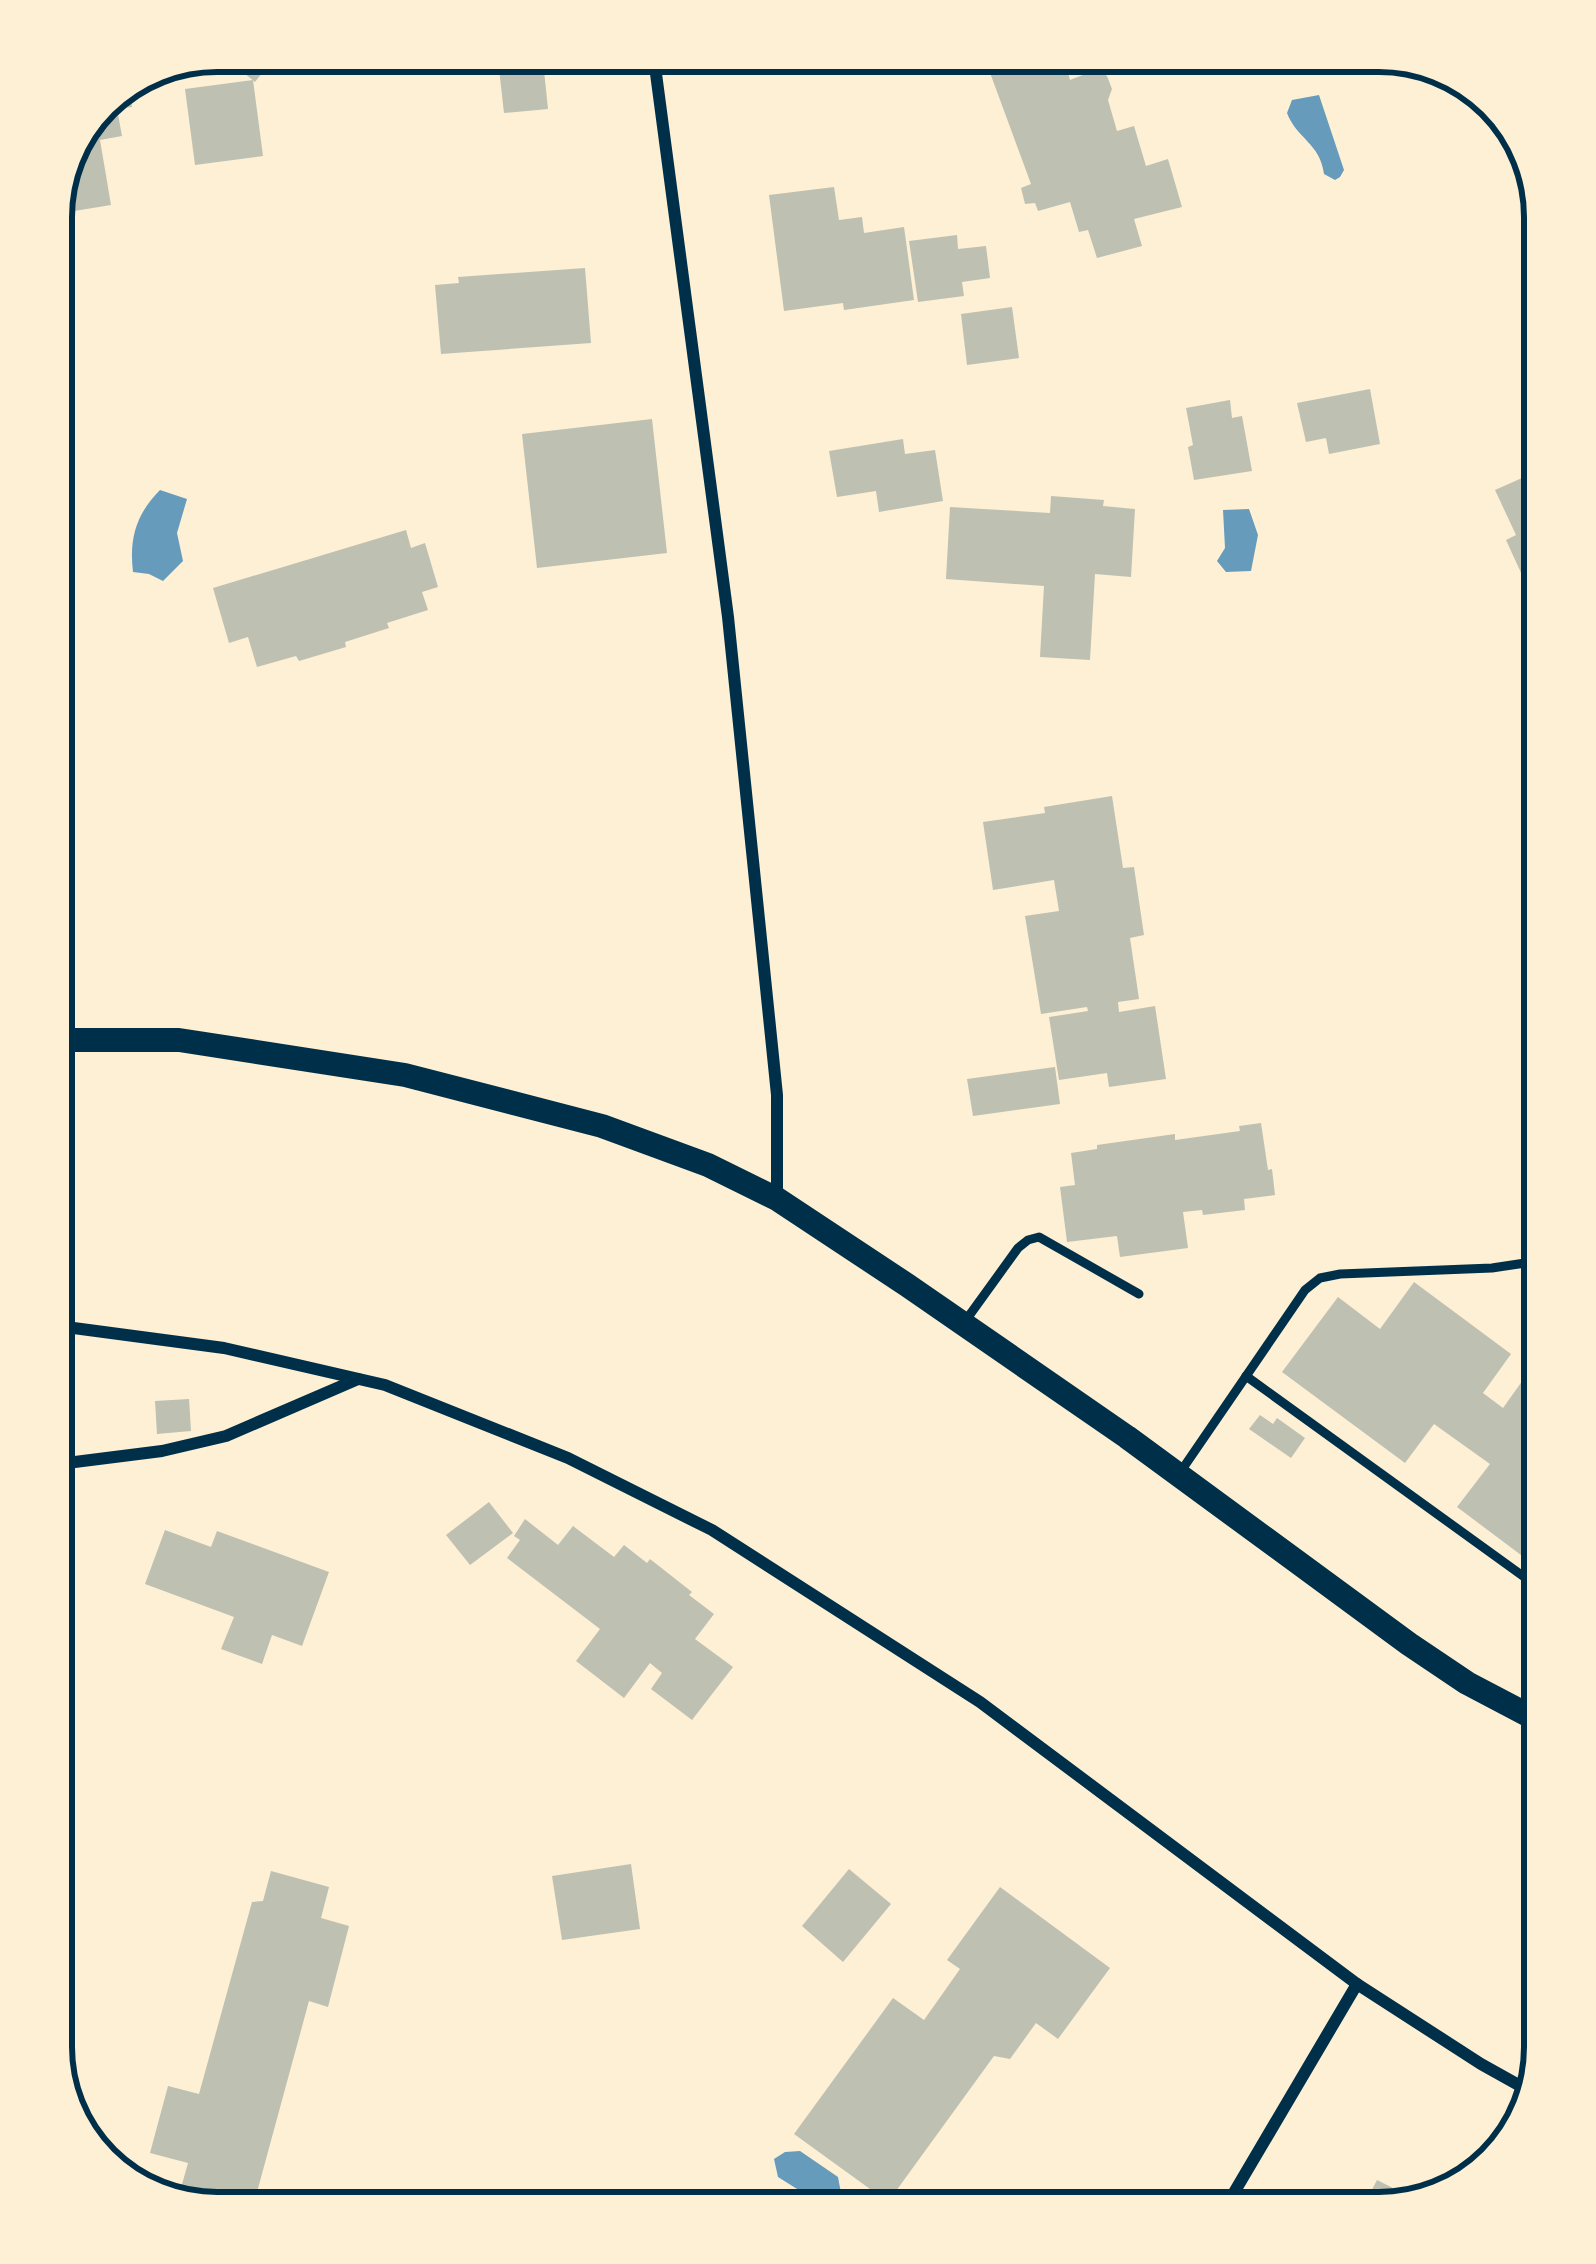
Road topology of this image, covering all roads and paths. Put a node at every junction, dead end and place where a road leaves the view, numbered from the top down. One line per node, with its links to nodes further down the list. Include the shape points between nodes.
1 (656, 72): 3 (street, via 728,617 777,1095)
2 (72, 1040): 3 (main road, via 179,1040 405,1075 602,1126)
3 (777, 1199): 6 (main road)
4 (1524, 1263): 8 (lane, via 1320,1278)
5 (1139, 1294): 6 (lane, via 1040,1237 1018,1248)
6 (964, 1324): 11 (main road)
7 (72, 1328): 9 (street, via 224,1348)
8 (1246, 1376): 11 (lane); 12 (lane)
9 (359, 1379): 10 (street, via 226,1436); 14 (street, via 568,1458 712,1530 980,1702)
10 (72, 1462)
11 (1179, 1474): 13 (main road, via 1409,1644)
12 (1524, 1577)
13 (1524, 1713)
14 (1357, 1984): 15 (street); 16 (street)
15 (1519, 2084)
16 (1234, 2192)

